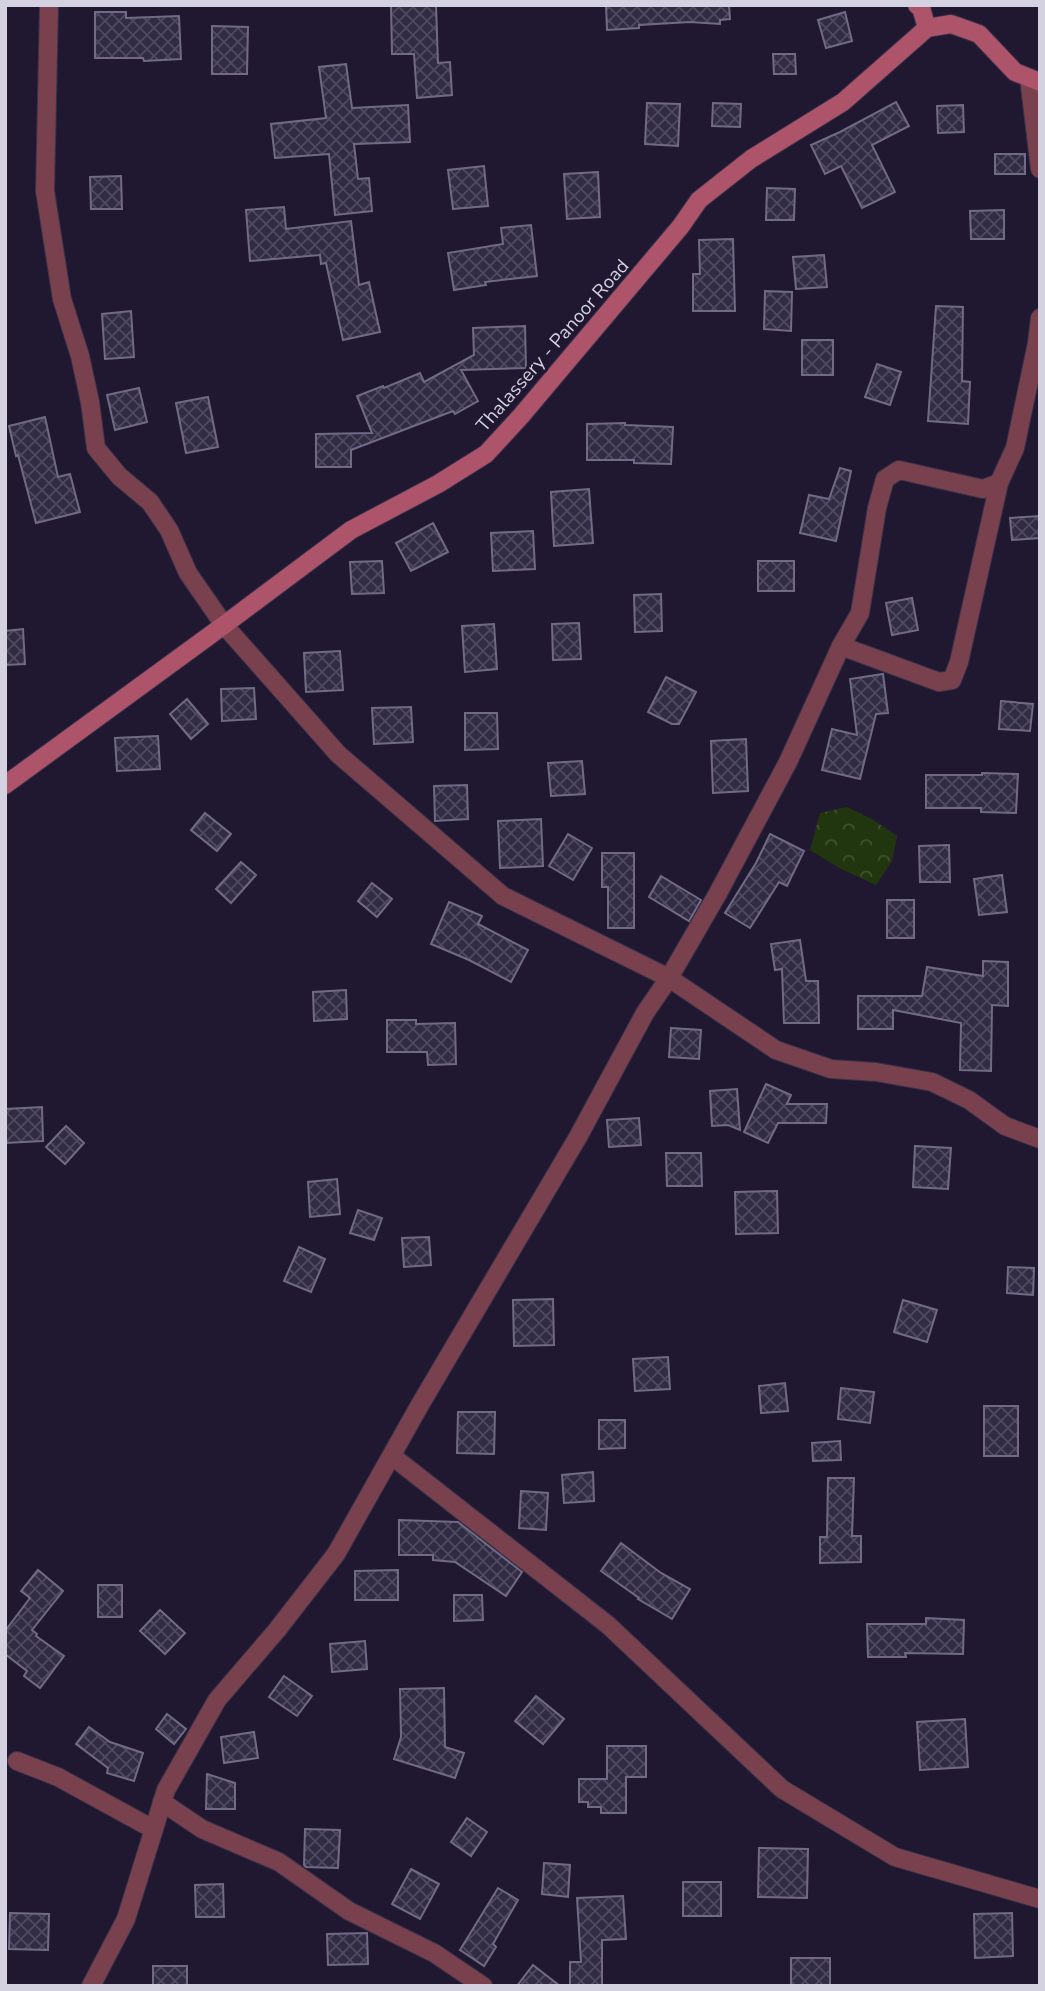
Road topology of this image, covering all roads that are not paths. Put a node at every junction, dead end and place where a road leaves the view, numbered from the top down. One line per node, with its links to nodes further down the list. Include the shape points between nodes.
1 (49, 5): 8 (street, via 45,191 62,299 80,356 96,448 119,476 150,502 169,530 188,573)
2 (917, 5): 3 (main road)
3 (927, 28): 4 (main road, via 951,24 979,34 1015,72); 8 (main road, Thalassery - Panoor Road, via 843,102 751,159 699,200 486,454 351,530)
4 (1034, 80): 5 (street)
5 (1040, 169)
6 (1040, 318): 7 (street, via 1015,448)
7 (999, 483): 9 (street, via 983,489 899,470 885,479 860,613); 9 (street, via 952,680 939,682)
8 (225, 625): 10 (main road, Thalassery - Panoor Road); 11 (street, via 338,754 503,896)
9 (841, 646): 11 (street, via 788,762)
10 (5, 785)
11 (669, 978): 12 (street, via 776,1050 831,1069 932,1082 969,1100 1005,1126); 13 (street)
12 (1040, 1139)
13 (392, 1457): 15 (street, via 336,1554 218,1700); 17 (street, via 608,1625 782,1789 895,1857)
14 (17, 1761): 16 (street, via 58,1777)
15 (162, 1802): 16 (street); 19 (street, via 202,1829 279,1862 349,1911 434,1953)
16 (153, 1829): 18 (street, via 126,1919)
17 (1040, 1899)
18 (91, 1986)
19 (483, 1986)

